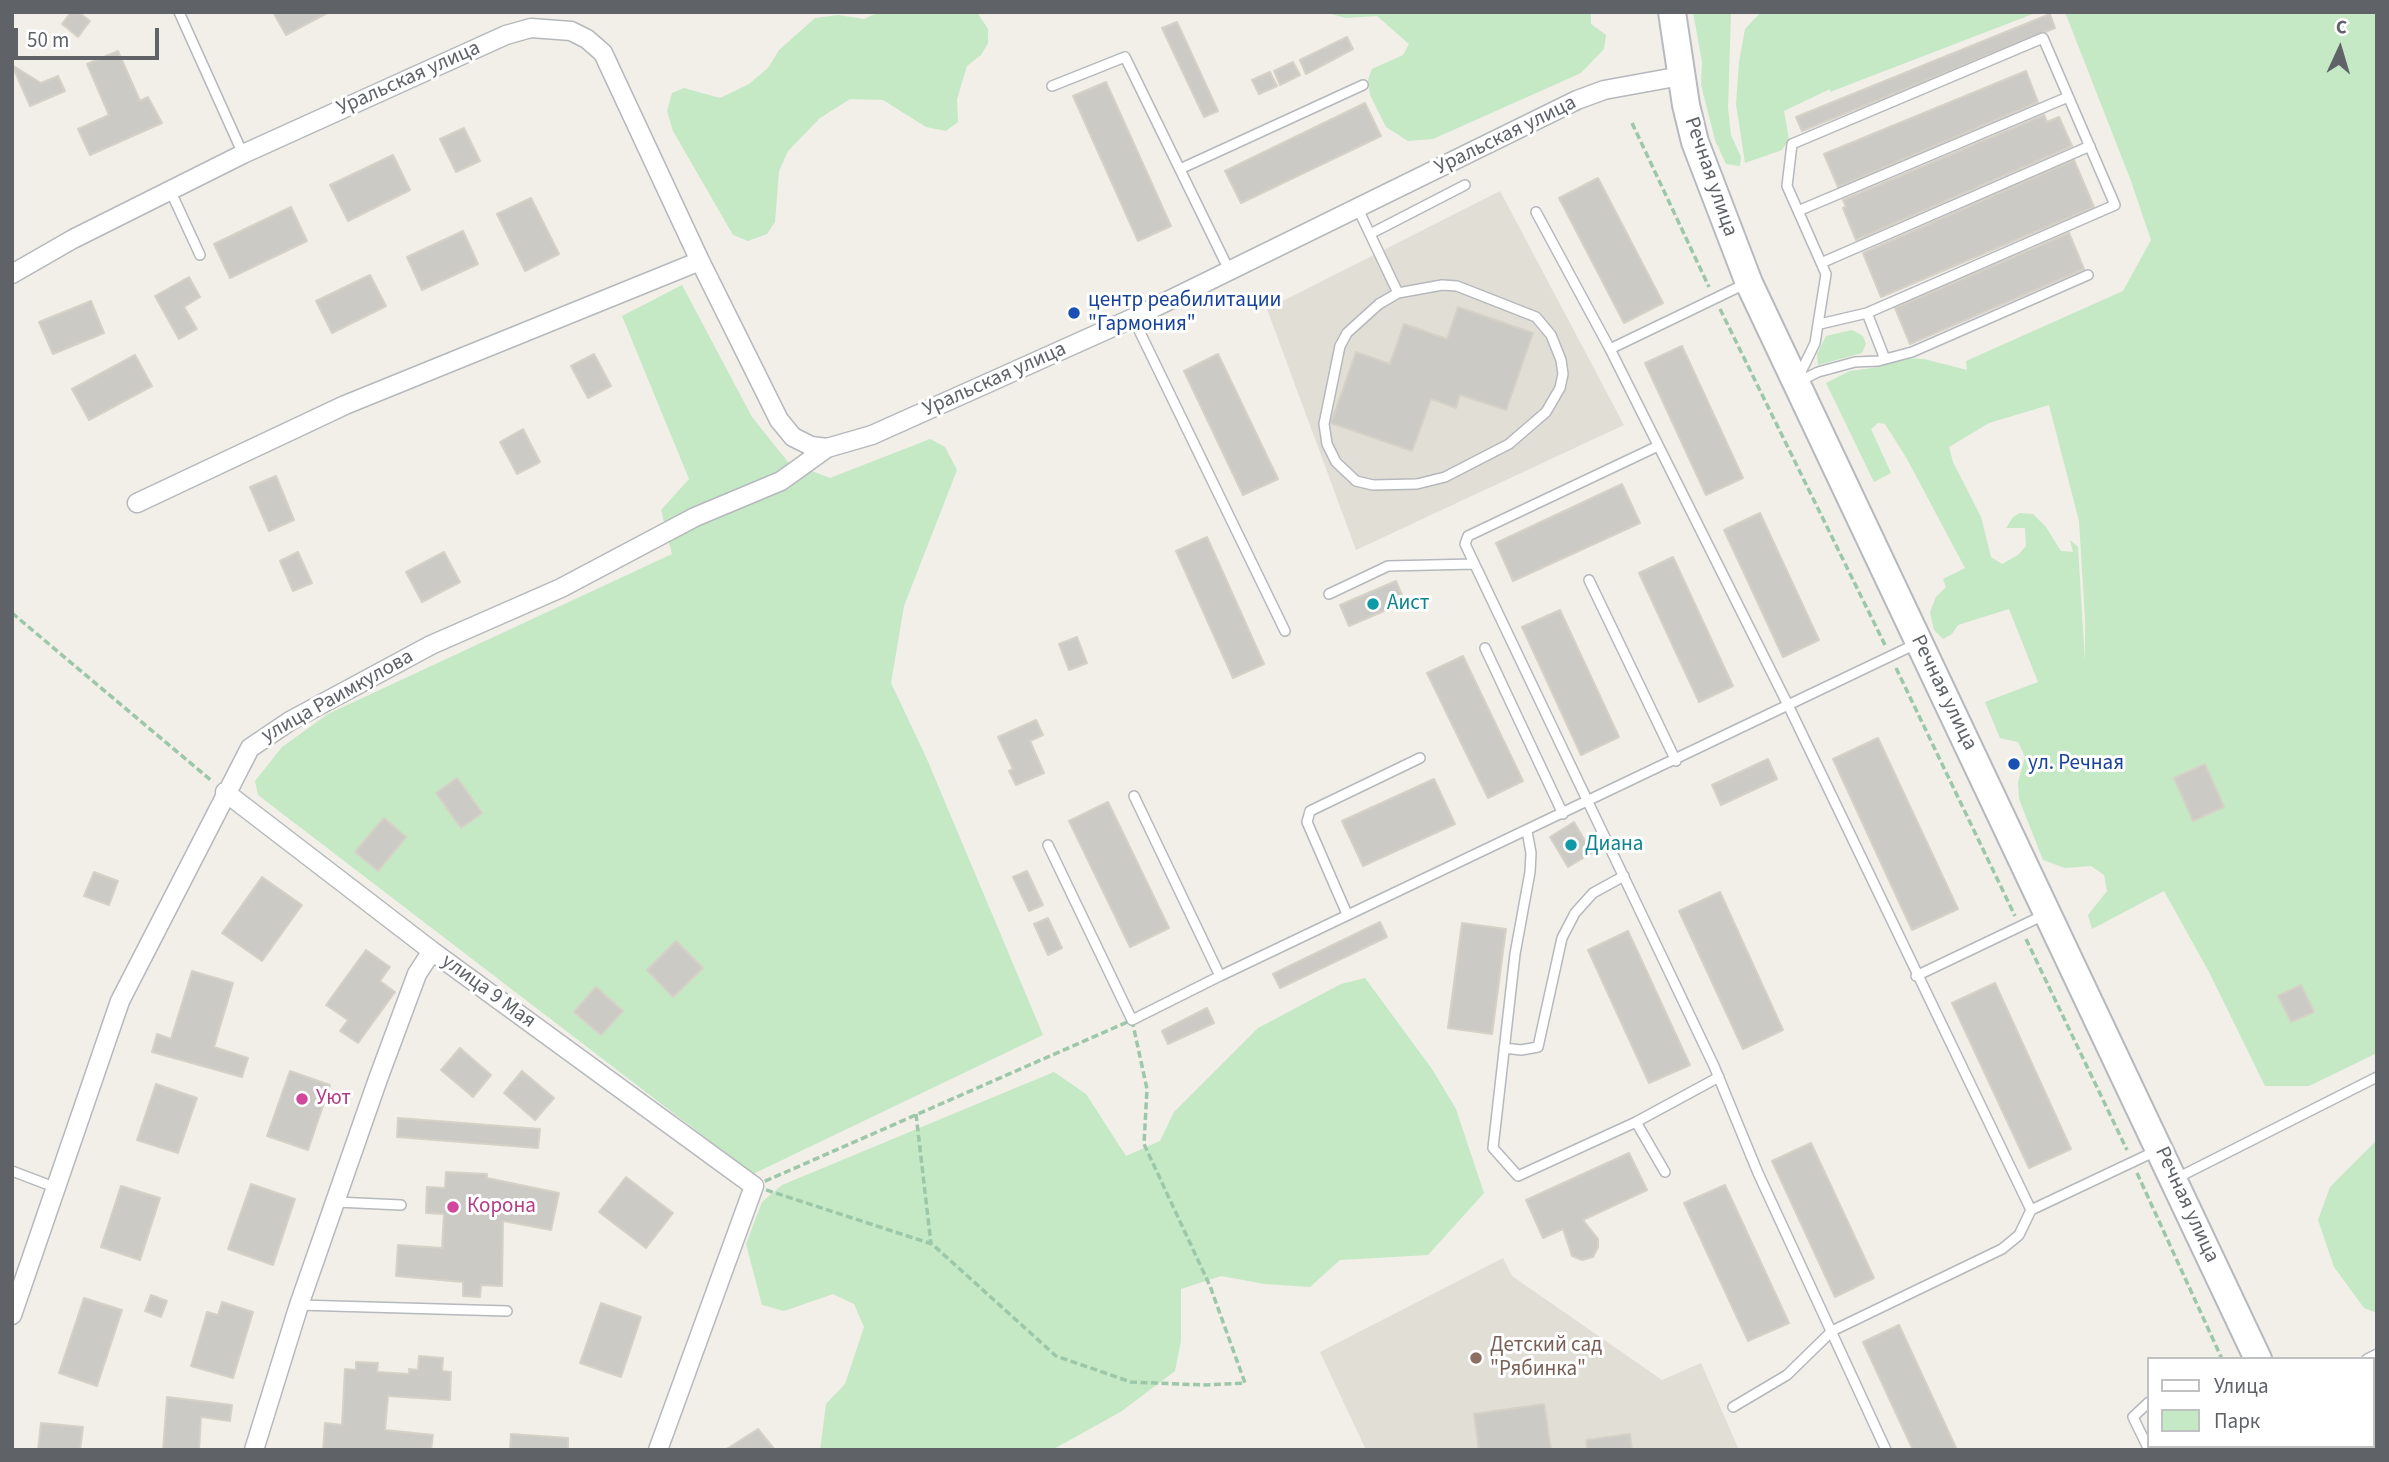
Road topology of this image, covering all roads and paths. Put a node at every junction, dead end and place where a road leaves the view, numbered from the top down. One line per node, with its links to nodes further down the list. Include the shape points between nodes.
1 (179, 12): 9 (lane)
2 (1672, 12): 3 (street, Речная улица)
3 (1681, 76): 13 (street, Уральская улица, via 1604,90 1577,100); 23 (street, Речная улица, via 1695,142)
4 (1363, 85): 10 (lane)
5 (1052, 86): 10 (lane, via 1125,57)
6 (2068, 97): 8 (lane); 14 (lane); 14 (lane, via 2043,38 1792,144 1787,186)
7 (1632, 123): 25 (path)
8 (2090, 146): 19 (lane); 26 (lane, via 2115,205)
9 (243, 154): 12 (street, Уральская улица); 18 (street, Уральская улица, via 506,35 531,27 571,31 603,53)
10 (1180, 169): 20 (lane)
11 (1465, 185): 16 (lane)
12 (170, 190): 17 (lane); 21 (street, Уральская улица)
13 (1358, 209): 16 (lane); 20 (street, Уральская улица)
14 (1798, 211): 19 (lane)
15 (1536, 212): 29 (lane)
16 (1370, 234): 24 (lane)
17 (200, 255)
18 (700, 261): 33 (street, Уральская улица, via 779,420 793,437); 34 (street, via 345,404)
19 (1821, 263): 28 (lane, via 1826,274)
20 (1230, 272): 27 (street, Уральская улица)
21 (12, 274)
22 (2088, 275): 30 (lane, via 1912,352)
23 (1749, 283): 25 (lane); 31 (street, Речная улица)
24 (1398, 293): 24 (lane, via 1379,304 1340,346 1324,424 1336,462 1356,481 1373,485 1417,484 1445,477 1509,444 1546,412 1563,374 1551,335 1536,317 1457,286)
25 (1715, 299): 29 (lane); 42 (path)
26 (1867, 313): 28 (lane); 30 (lane)
27 (1133, 318): 33 (street, Уральская улица, via 884,430); 39 (lane)
28 (1820, 324): 31 (lane)
29 (1610, 349): 32 (lane)
30 (1885, 359): 31 (lane, via 1831,369)
31 (1796, 384): 40 (street, Речная улица)
32 (1658, 446): 35 (lane, via 1468,536 1465,544); 43 (lane)
33 (827, 448): 46 (street, улица Раимкулова, via 780,481 695,517 561,588 431,645 290,721 250,748)
34 (136, 503)
35 (1474, 564): 37 (lane, via 1388,566); 48 (lane)
36 (1588, 580): 45 (lane)
37 (1329, 594)
38 (12, 612): 46 (path)
39 (1285, 631)
40 (1919, 642): 42 (lane); 53 (street, Речная улица)
41 (1485, 648): 49 (lane)
42 (1891, 658): 43 (lane); 55 (path)
43 (1789, 707): 45 (lane); 58 (lane)
44 (1420, 758): 54 (lane, via 1310,811 1307,822)
45 (1676, 761): 48 (lane)
46 (225, 792): 56 (street, улица 9 Мая); 71 (street, улица Раимкулова, via 120,1001)
47 (1134, 796): 57 (lane)
48 (1589, 802): 49 (lane); 52 (lane)
49 (1563, 814): 50 (lane)
50 (1527, 831): 54 (lane); 60 (lane, via 1530,872)
51 (1048, 845): 59 (lane)
52 (1624, 876): 60 (lane, via 1592,893 1562,938 1538,1047); 61 (lane)
53 (2049, 913): 55 (lane); 65 (street, Речная улица)
54 (1348, 914): 57 (lane)
55 (2020, 926): 58 (lane); 66 (path)
56 (432, 951): 70 (street, улица 9 Мая); 72 (street, via 408,997)
57 (1220, 976): 59 (lane)
58 (1916, 976): 74 (lane)
59 (1132, 1020): 63 (path); 75 (path, via 1147,1089 1144,1144 1210,1286 1245,1383 1131,1382 1056,1356)
60 (1504, 1048): 64 (lane, via 1493,1148 1518,1176)
61 (1719, 1077): 64 (lane); 79 (lane)
62 (2377, 1077): 69 (lane)
63 (916, 1114): 70 (path); 75 (path)
64 (1636, 1122): 68 (lane)
65 (2160, 1150): 66 (lane); 69 (street, Речная улица)
66 (2132, 1162): 74 (lane); 80 (path)
67 (12, 1171): 71 (lane)
68 (1665, 1172)
69 (2174, 1179): 81 (street, Речная улица)
70 (754, 1186): 75 (path); 86 (street)
71 (54, 1187): 78 (street, улица Раимкулова)
72 (336, 1202): 73 (lane); 76 (street)
73 (401, 1205)
74 (2031, 1210): 79 (lane, via 2018,1236 2002,1249)
75 (932, 1244)
76 (299, 1305): 77 (lane); 85 (street)
77 (507, 1311)
78 (12, 1315)
79 (1832, 1331): 83 (lane, via 1787,1375); 87 (lane)
80 (2221, 1357)
81 (2257, 1357)
82 (2148, 1403): 84 (lane, via 2133,1417)
83 (1733, 1407)
84 (2148, 1448)
85 (254, 1450)
86 (658, 1450)
87 (1886, 1450)

